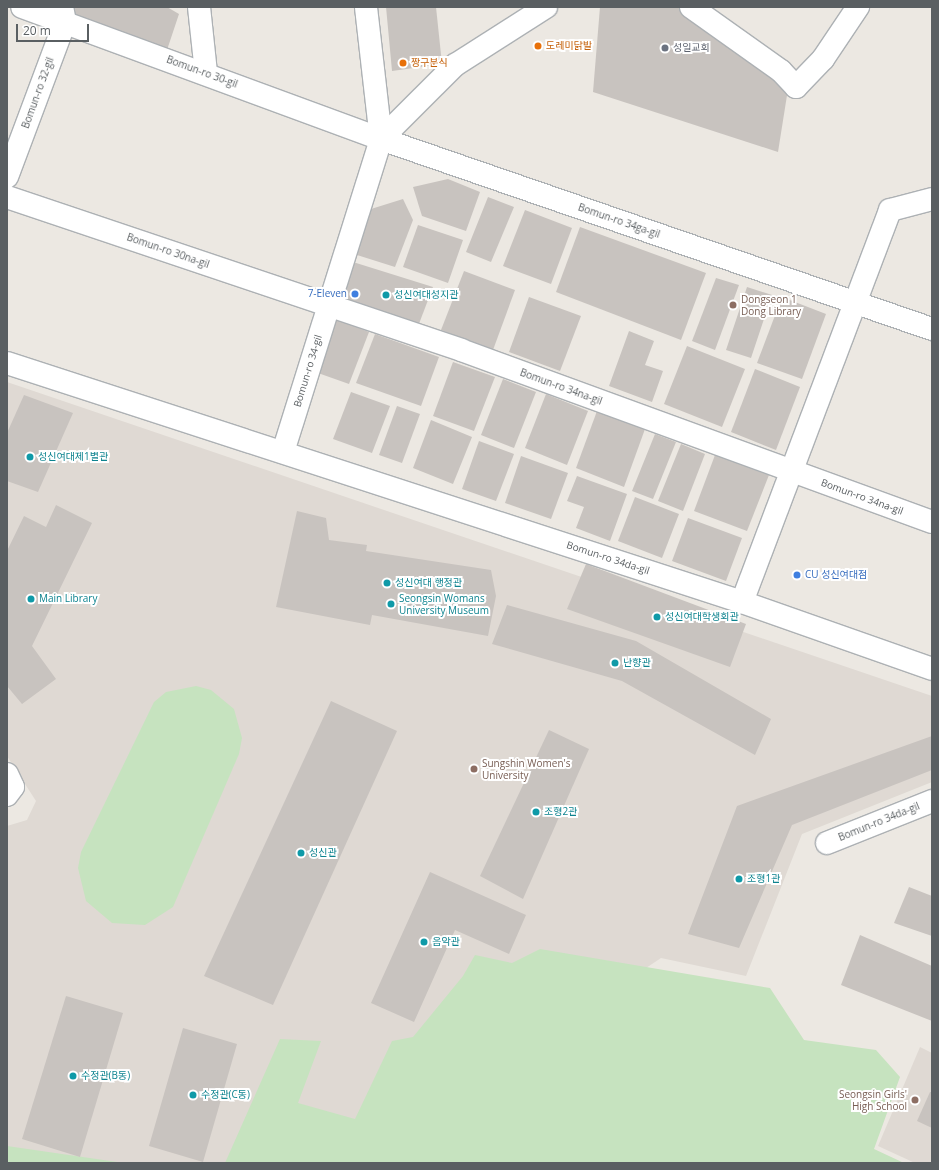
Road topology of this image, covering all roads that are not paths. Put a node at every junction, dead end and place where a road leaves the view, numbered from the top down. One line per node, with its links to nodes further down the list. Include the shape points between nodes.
1 (22, 7): 7 (street, Bomun-ro 30-gil)
2 (199, 7): 8 (street)
3 (366, 7): 9 (street, Bomun-ro 34-gil)
4 (546, 7): 9 (street, via 455,65)
5 (691, 7): 6 (street, via 781,72 796,87 823,59)
6 (858, 7)
7 (63, 14): 8 (street, Bomun-ro 30-gil); 10 (street, Bomun-ro 32-gil)
8 (206, 73): 9 (street, Bomun-ro 30-gil)
9 (381, 139): 13 (street, Bomun-ro 34ga-gil); 14 (street, Bomun-ro 34-gil)
10 (7, 177)
11 (7, 197): 14 (street, Bomun-ro 30na-gil)
12 (932, 199): 13 (street, via 890,210)
13 (856, 304): 15 (street, Bomun-ro 34ga-gil); 18 (street)
14 (328, 306): 17 (street, Bomun-ro 34-gil); 18 (street, Bomun-ro 34na-gil)
15 (932, 329)
16 (7, 363): 17 (street)
17 (283, 452): 20 (street, Bomun-ro 34da-gil)
18 (793, 472): 19 (street, Bomun-ro 34na-gil); 20 (street)
19 (932, 522)
20 (742, 602): 21 (street, Bomun-ro 34da-gil)
21 (932, 670)
22 (7, 774): 23 (street, via 13,787)
23 (7, 795)
24 (932, 801): 25 (street, Bomun-ro 34da-gil)
25 (827, 843)

